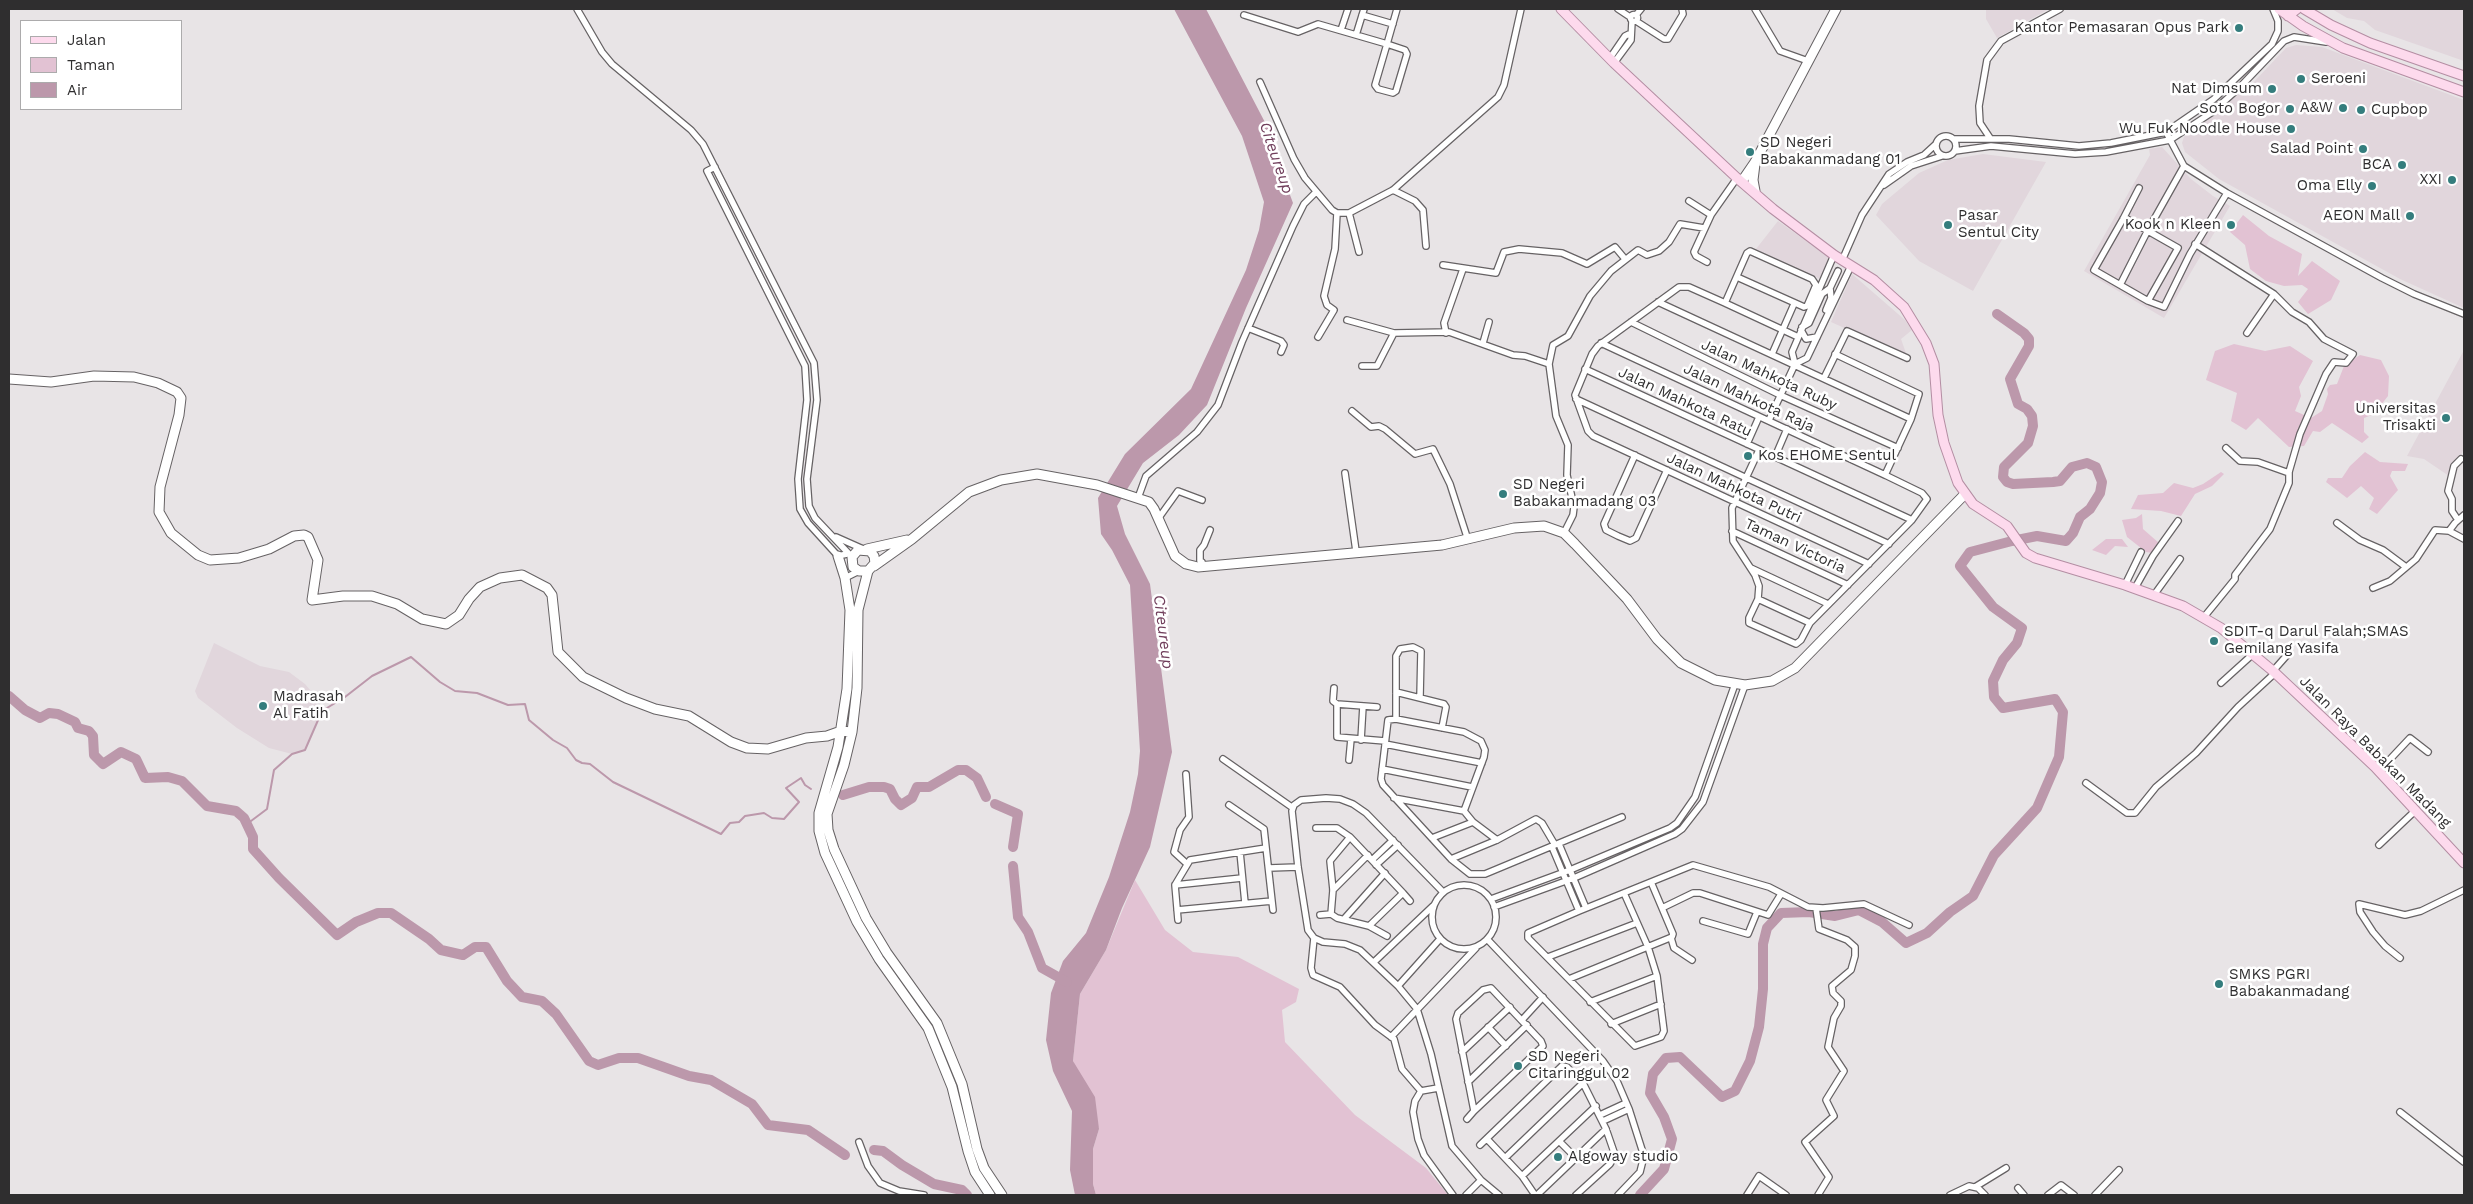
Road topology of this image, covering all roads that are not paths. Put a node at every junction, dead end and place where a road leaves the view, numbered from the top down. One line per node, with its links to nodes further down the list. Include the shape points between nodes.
1 (577, 9): 43 (street, via 602,52 625,76 691,130)
2 (1339, 9): 15 (street)
3 (1397, 9): 21 (street)
4 (1521, 9): 48 (street, via 1500,94)
5 (1561, 9): 27 (main road)
6 (1618, 9): 20 (street)
7 (1640, 9): 20 (street)
8 (1682, 9): 20 (street, via 1683,14 1668,39)
9 (1756, 9): 28 (street, via 1780,51)
10 (1836, 9): 28 (street)
11 (2060, 9): 35 (street, via 2001,41 1987,60 1979,106 1980,123)
12 (2273, 9): 32 (street, via 2278,31 2272,44 2236,81)
13 (2279, 9): 19 (main road)
14 (2297, 9): 19 (main road)
15 (1348, 10): 23 (street)
16 (2306, 10): 22 (main road, via 2301,18); 29 (main road, via 2331,26 2370,43)
17 (1363, 12): 21 (street); 24 (street)
18 (1244, 15): 23 (street, via 1298,32 1318,24)
19 (2288, 16): 22 (main road)
20 (1634, 19): 27 (street, via 1631,33 1625,36)
21 (1393, 24): 26 (street)
22 (2303, 26): 25 (main road)
23 (1341, 30): 24 (street)
24 (1356, 35): 26 (street)
25 (2331, 42): 31 (main road); 33 (street, via 2302,37 2284,41 2246,82)
26 (1388, 44): 26 (street, via 1407,52 1393,93 1378,90 1375,86)
27 (1612, 61): 46 (main road)
28 (1808, 61): 41 (street)
29 (2464, 76)
30 (1260, 82): 50 (street, via 1294,159)
31 (2464, 92)
32 (2205, 105): 33 (street); 34 (street)
33 (2211, 113): 37 (street)
34 (2166, 132): 35 (street, via 2079,146); 37 (street)
35 (1990, 138): 36 (street)
36 (1953, 139): 38 (street, via 1944,136); 39 (street)
37 (2170, 140): 39 (street, via 2076,154 1991,146); 42 (street)
38 (1936, 144): 40 (street, via 1936,151); 51 (street, via 1924,155 1892,171)
39 (1954, 151): 40 (street, via 1950,156)
40 (1942, 156): 51 (street, via 1906,169)
41 (1755, 162): 46 (street); 49 (street)
42 (2184, 166): 52 (street); 59 (street)
43 (715, 167): 44 (street); 45 (street, via 707,171)
44 (719, 174): 45 (street); 140 (street, via 814,363 817,400 807,493 815,518)
45 (710, 179): 148 (street, via 805,366 808,400 798,479 800,508 808,523)
46 (1740, 180): 49 (main road); 56 (street)
47 (2139, 188): 57 (street)
48 (1393, 190): 55 (street); 61 (street, via 1423,210)
49 (1755, 191): 65 (main road, via 1773,209)
50 (1316, 192): 54 (street); 85 (street, via 1301,209)
51 (1875, 193): 66 (street)
52 (2227, 193): 60 (street); 81 (street, via 2397,286)
53 (1689, 201): 56 (street)
54 (1337, 213): 55 (street); 93 (street, via 1335,249 1324,296 1327,305 1334,310)
55 (1349, 213): 63 (street)
56 (1711, 215): 58 (street)
57 (2123, 219): 59 (street, via 2127,218); 74 (street, via 2094,270)
58 (1704, 228): 67 (street, via 1681,223 1659,251 1647,255 1638,250); 68 (street, via 1694,254)
59 (2148, 230): 62 (street); 74 (street)
60 (2195, 244): 64 (street); 76 (street)
61 (1426, 246)
62 (2178, 248): 64 (street); 77 (street)
63 (1359, 252)
64 (2190, 254): 77 (street, via 2164,307)
65 (1834, 255): 70 (main road); 86 (street)
66 (1844, 256)
67 (1625, 259): 71 (street, via 1614,247 1587,264 1562,253 1519,249 1504,252 1497,273); 100 (street, via 1590,296 1568,336 1551,348)
68 (1707, 262)
69 (1443, 265): 71 (street)
70 (1851, 266): 91 (street); 126 (main road, via 1896,299 1926,343 1934,364 1944,443 1952,470)
71 (1463, 270): 89 (street, via 1444,323)
72 (1838, 271): 75 (street)
73 (1737, 277): 79 (street); 80 (street); 80 (street, via 1750,251 1814,280 1816,285 1807,306)
74 (2120, 285): 77 (street)
75 (1830, 288): 86 (street, via 1822,294 1809,323); 91 (street, via 1831,298)
76 (2274, 294): 90 (street); 123 (street, via 2292,312 2309,322 2324,339 2354,354 2346,363 2334,362 2326,374 2300,434)
77 (2148, 301)
78 (1658, 302): 79 (street, via 1686,285); 84 (street); 97 (street)
79 (1725, 303): 87 (street)
80 (1794, 304): 87 (street)
81 (2464, 314)
82 (1347, 320): 88 (street)
83 (1490, 322): 94 (street)
84 (1631, 322): 95 (street); 106 (street, Jalan Mahkota Ruby)
85 (1248, 328): 96 (street, via 1282,341); 127 (street, via 1213,414 1146,476)
86 (1801, 328): 91 (street, via 1806,339); 101 (street, via 1792,352)
87 (1782, 330): 92 (street); 97 (street)
88 (1394, 333): 89 (street); 102 (street, via 1377,366)
89 (1446, 333): 94 (street)
90 (2247, 333)
91 (1818, 335): 101 (street, via 1807,358)
92 (1796, 336)
93 (1318, 337)
94 (1483, 343): 100 (street, via 1512,355)
95 (1601, 343): 103 (street); 109 (street, Jalan Mahkota Raja)
96 (1281, 352)
97 (1772, 354): 101 (street)
98 (1835, 354): 99 (street, via 1847,331); 104 (street); 110 (street, via 1917,392 1919,397)
99 (1907, 358)
100 (1549, 364): 139 (street, via 1556,416 1568,445 1567,474 1574,508)
101 (1795, 364): 104 (street); 106 (street)
102 (1362, 366)
103 (1585, 369): 107 (street, via 1576,389); 113 (street, Jalan Mahkota Ratu)
104 (1824, 378): 110 (street)
105 (9, 379): 179 (street, via 51,382 94,376 134,377 177,392 181,398 162,478 159,512 171,533 198,555 216,560 239,558 304,535 308,537 318,560 312,600 372,596 397,604 422,619 446,624 455,620 480,587 500,578 522,575 547,588 552,595 558,652 583,677 646,706 695,719 731,742 747,748 768,749)
106 (1780, 395): 111 (street); 114 (street, Jalan Mahkota Ruby)
107 (1576, 400): 117 (street, Jalan Mahkota Putri, via 1590,434); 125 (street)
108 (1352, 411): 143 (street, via 1371,427 1385,429 1415,454 1433,449 1450,484)
109 (1759, 416): 111 (street, Jalan Mahkota Raja); 113 (street)
110 (1911, 419): 114 (street)
111 (1769, 420): 112 (street, Jalan Mahkota Raja)
112 (1787, 430): 118 (street); 124 (street, Jalan Mahkota Raja)
113 (1747, 444): 116 (street, Jalan Mahkota Ratu)
114 (1898, 448): 124 (street)
115 (2226, 448): 123 (street, via 2240,461 2258,462)
116 (1759, 450): 118 (street, Jalan Mahkota Ratu); 125 (street, Taman Victoria)
117 (1635, 455): 121 (street, Jalan Mahkota Putri); 121 (street, via 1604,527 1630,541 1636,538)
118 (1775, 457): 132 (street, Jalan Mahkota Ratu)
119 (2463, 458): 120 (street); 133 (street, via 2454,466 2448,491 2452,511)
120 (2464, 465)
121 (1667, 470): 129 (street, Jalan Mahkota Putri)
122 (1346, 473): 146 (street)
123 (2289, 473): 163 (street, via 2281,506 2266,536)
124 (1885, 475): 132 (street, Taman Victoria, via 1925,496 1926,503)
125 (1746, 478): 129 (street, Taman Victoria); 144 (street)
126 (1965, 494): 157 (main road, Jalan Raya Babakan Madang, via 1973,504 2014,533 2022,549 2034,558); 170 (street, via 1795,668 1772,681)
127 (1136, 497): 131 (street, via 1152,505); 141 (street, via 1097,485 1037,474 990,483 960,498)
128 (1202, 500): 131 (street, via 1178,491)
129 (1735, 502): 137 (street, Taman Victoria, via 1731,513); 150 (street, Jalan Mahkota Putri)
130 (2464, 515): 133 (street)
131 (1158, 519): 151 (street, via 1175,556 1186,564)
132 (1912, 520): 144 (street, Taman Victoria)
133 (2458, 520): 138 (street)
134 (2178, 521): 158 (street)
135 (2337, 523): 153 (street, via 2360,540 2383,550)
136 (1210, 530): 151 (street, via 1200,550)
137 (1732, 531): 152 (street, Taman Victoria, via 1734,546); 156 (street, Taman Victoria)
138 (2450, 531): 142 (street); 153 (street, via 2435,530)
139 (1564, 534): 143 (street, via 1552,528 1531,526); 169 (street, via 1627,599 1650,631 1677,659 1705,677)
140 (834, 536): 145 (street); 148 (street)
141 (912, 539): 145 (street); 154 (street)
142 (2464, 539)
143 (1468, 540): 146 (street)
144 (1888, 544): 150 (street, Taman Victoria)
145 (865, 549): 148 (street); 154 (street, via 874,556)
146 (1356, 551): 151 (street)
147 (2141, 552): 157 (street)
148 (846, 556): 154 (street, via 853,567); 155 (street)
149 (2180, 559): 160 (street)
150 (1869, 564): 156 (street, Taman Victoria)
151 (1203, 566)
152 (1750, 568): 161 (street, Taman Victoria, via 1758,580); 162 (street)
153 (2406, 568): 159 (street, via 2390,581)
154 (867, 570): 155 (street); 180 (street, via 858,610 857,688)
155 (845, 578): 179 (street, via 850,610)
156 (1848, 585): 162 (street, Taman Victoria)
157 (2125, 585): 158 (main road, Jalan Raya Babakan Madang)
158 (2135, 588): 160 (main road, Jalan Raya Babakan Madang)
159 (2373, 588)
160 (2154, 595): 163 (main road, Jalan Raya Babakan Madang)
161 (1758, 599): 164 (street); 164 (street, Taman Victoria, via 1749,623 1793,644 1801,640)
162 (1828, 604): 164 (street, Taman Victoria)
163 (2204, 617): 165 (main road, Jalan Raya Babakan Madang)
164 (1810, 622)
165 (2253, 654): 167 (main road, Jalan Raya Babakan Madang); 168 (street)
166 (2288, 654): 167 (street)
167 (2274, 672): 189 (main road, Jalan Raya Babakan Madang); 191 (street, via 2196,753 2156,786 2135,813 2127,813)
168 (2221, 683)
169 (1735, 684): 170 (street); 216 (street, via 1695,797 1682,818 1670,828)
170 (1745, 685): 219 (street, via 1703,802 1688,823 1675,834)
171 (1334, 688): 174 (street, via 1333,701)
172 (1396, 692): 173 (street); 173 (street, via 1397,653 1400,649 1416,647 1421,652); 177 (street)
173 (1420, 697): 178 (street, via 1445,705)
174 (1338, 704): 175 (street); 181 (street, via 1336,736)
175 (1363, 706): 176 (street); 182 (street)
176 (1377, 707)
177 (1396, 720): 178 (street); 183 (street, via 1388,721)
178 (1442, 728): 187 (street, via 1469,733 1477,738 1485,750)
179 (842, 731): 180 (street); 303 (street, via 819,813 819,832 825,852 857,922 928,1028 952,1087 975,1172)
180 (852, 732): 304 (street, via 827,814 834,849 866,918 937,1023 962,1084 984,1168)
181 (1351, 739): 182 (street); 186 (street)
182 (1361, 740): 183 (street)
183 (1385, 743): 187 (street); 188 (street)
184 (2428, 752): 189 (street, via 2410,738)
185 (1223, 759): 195 (street)
186 (1349, 760)
187 (1482, 763): 192 (street)
188 (1382, 769): 192 (street); 193 (street, via 1382,785)
189 (2379, 771): 196 (main road, Jalan Raya Babakan Madang)
190 (1186, 774): 212 (street, via 1189,817 1180,830 1174,852)
191 (2086, 783)
192 (1472, 787): 197 (street)
193 (1394, 798): 197 (street); 202 (street)
194 (1229, 805): 208 (street, via 1261,825)
195 (1293, 808): 203 (street, via 1301,800 1340,799 1366,812); 214 (street)
196 (2416, 810): 207 (street); 213 (main road, Jalan Raya Babakan Madang)
197 (1464, 811): 199 (street)
198 (1622, 817): 206 (street)
199 (1473, 822): 202 (street); 204 (street)
200 (1316, 828): 201 (street, via 1337,828)
201 (1350, 836): 211 (street); 223 (street, via 1330,861)
202 (1432, 838): 210 (street)
203 (1393, 840): 205 (street); 211 (street)
204 (1497, 840): 206 (street, via 1536,819); 210 (street)
205 (1398, 845): 211 (street); 225 (street)
206 (1556, 845): 210 (street, via 1480,875 1466,872); 216 (street)
207 (2379, 845)
208 (1266, 848): 209 (street); 215 (street)
209 (1240, 852): 212 (street, via 1193,858); 218 (street)
210 (1451, 858)
211 (1372, 860): 217 (street); 223 (street)
212 (1186, 863): 222 (street)
213 (2464, 863)
214 (1298, 867): 215 (street); 251 (street, via 1304,919)
215 (1269, 868): 230 (street)
216 (1567, 872): 219 (street); 220 (street); 229 (street)
217 (1384, 873): 226 (street); 244 (street)
218 (1242, 878): 222 (street); 232 (street)
219 (1574, 878): 220 (street); 235 (street)
220 (1567, 881): 234 (street); 240 (street)
221 (1651, 882): 227 (street); 228 (street, via 1697,865 1769,887); 236 (street)
222 (1175, 885): 238 (street)
223 (1332, 890): 242 (street)
224 (2464, 890): 259 (street, via 2422,911 2405,915 2360,904 2360,912 2373,932)
225 (1443, 892): 229 (street, via 1451,887 1468,885 1485,892); 233 (street)
226 (1403, 893): 231 (street); 249 (street)
227 (1624, 893): 235 (street); 247 (street)
228 (1781, 894): 237 (street); 241 (street, via 1770,914)
229 (1491, 899): 234 (street)
230 (1272, 901): 232 (street); 239 (street)
231 (1410, 901)
232 (1245, 903): 238 (street)
233 (1433, 906): 253 (street, via 1431,918); 261 (street)
234 (1494, 907): 254 (street, via 1494,929)
235 (1586, 908): 240 (street)
236 (1662, 908): 241 (street, via 1693,893 1700,893); 252 (street, via 1673,934)
237 (1816, 909): 248 (street, via 1864,904); 313 (street, via 1820,930 1852,944 1855,956 1852,970 1832,986 1841,1006 1834,1018 1828,1047 1844,1071 1826,1100 1834,1116 1805,1142 1829,1177)
238 (1177, 910): 245 (street)
239 (1272, 910)
240 (1579, 910): 258 (street, via 1528,933 1528,938)
241 (1756, 912): 246 (street, via 1748,934)
242 (1331, 914): 243 (street); 244 (street)
243 (1320, 915)
244 (1344, 919): 249 (street)
245 (1178, 920)
246 (1703, 921)
247 (1637, 923): 257 (street); 258 (street)
248 (1909, 925)
249 (1370, 926): 250 (street)
250 (1388, 936)
251 (1314, 938): 261 (street, via 1356,948); 275 (street, via 1313,975 1340,987 1375,1025)
252 (1671, 938): 257 (street); 260 (street, via 1674,948)
253 (1440, 939): 256 (street); 265 (street)
254 (1487, 939): 255 (street); 266 (street)
255 (1478, 946): 256 (street); 262 (street)
256 (1457, 948): 262 (street)
257 (1648, 948): 263 (street); 264 (street)
258 (1548, 957): 264 (street)
259 (2400, 958)
260 (1692, 960)
261 (1374, 962): 265 (street)
262 (1460, 964): 270 (street)
263 (1657, 976): 267 (street); 268 (street)
264 (1569, 979): 267 (street)
265 (1398, 986): 270 (street)
266 (1542, 997): 271 (street); 283 (street, via 1609,1068)
267 (1590, 1002): 272 (street)
268 (1661, 1004): 272 (street); 272 (street, via 1663,1035 1637,1046)
269 (1510, 1007): 271 (street); 274 (street); 277 (street, via 1488,988 1458,1013 1456,1023)
270 (1418, 1009): 275 (street); 280 (street)
271 (1522, 1020): 273 (street)
272 (1610, 1024)
273 (1527, 1025): 276 (street); 284 (street, via 1541,1041 1542,1049)
274 (1488, 1027): 276 (street); 277 (street)
275 (1391, 1037): 281 (street, via 1402,1069)
276 (1506, 1046): 278 (street)
277 (1462, 1052): 278 (street)
278 (1468, 1082): 284 (street)
279 (1583, 1083): 282 (street); 289 (street, via 1562,1066); 293 (street)
280 (1438, 1088): 281 (street); 299 (street, via 1452,1146)
281 (1421, 1091): 305 (street, via 1413,1108 1418,1139 1424,1155)
282 (1596, 1106): 286 (street); 290 (street)
283 (1628, 1106): 286 (street); 310 (street, via 1644,1150 1644,1163 1640,1172)
284 (1474, 1111): 287 (street)
285 (2400, 1112): 295 (street)
286 (1601, 1118): 288 (street)
287 (1467, 1119)
288 (1606, 1129): 294 (street); 309 (street, via 1614,1149 1614,1159)
289 (1487, 1139): 292 (street); 293 (street)
290 (1559, 1141): 294 (street); 298 (street)
291 (860, 1142): 302 (street, via 875,1178 899,1191)
292 (1480, 1145)
293 (1505, 1158): 298 (street)
294 (1576, 1158): 308 (street)
295 (2464, 1162)
296 (2006, 1168): 300 (street)
297 (2119, 1170): 319 (street)
298 (1522, 1176): 308 (street)
299 (1481, 1180): 306 (street); 307 (street)
300 (1975, 1187): 314 (street, via 1964,1187); 315 (street)
301 (2018, 1188): 316 (street)
302 (924, 1195)
303 (990, 1195)
304 (1002, 1195)
305 (1454, 1195)
306 (1466, 1195)
307 (1499, 1195)
308 (1536, 1195)
309 (1576, 1195)
310 (1618, 1195)
311 (1747, 1195): 312 (street, via 1759,1176)
312 (1786, 1195)
313 (1818, 1195)
314 (1950, 1195)
315 (1985, 1195)
316 (2024, 1195)
317 (2048, 1195): 318 (street, via 2061,1185)
318 (2074, 1195)
319 (2095, 1195)

